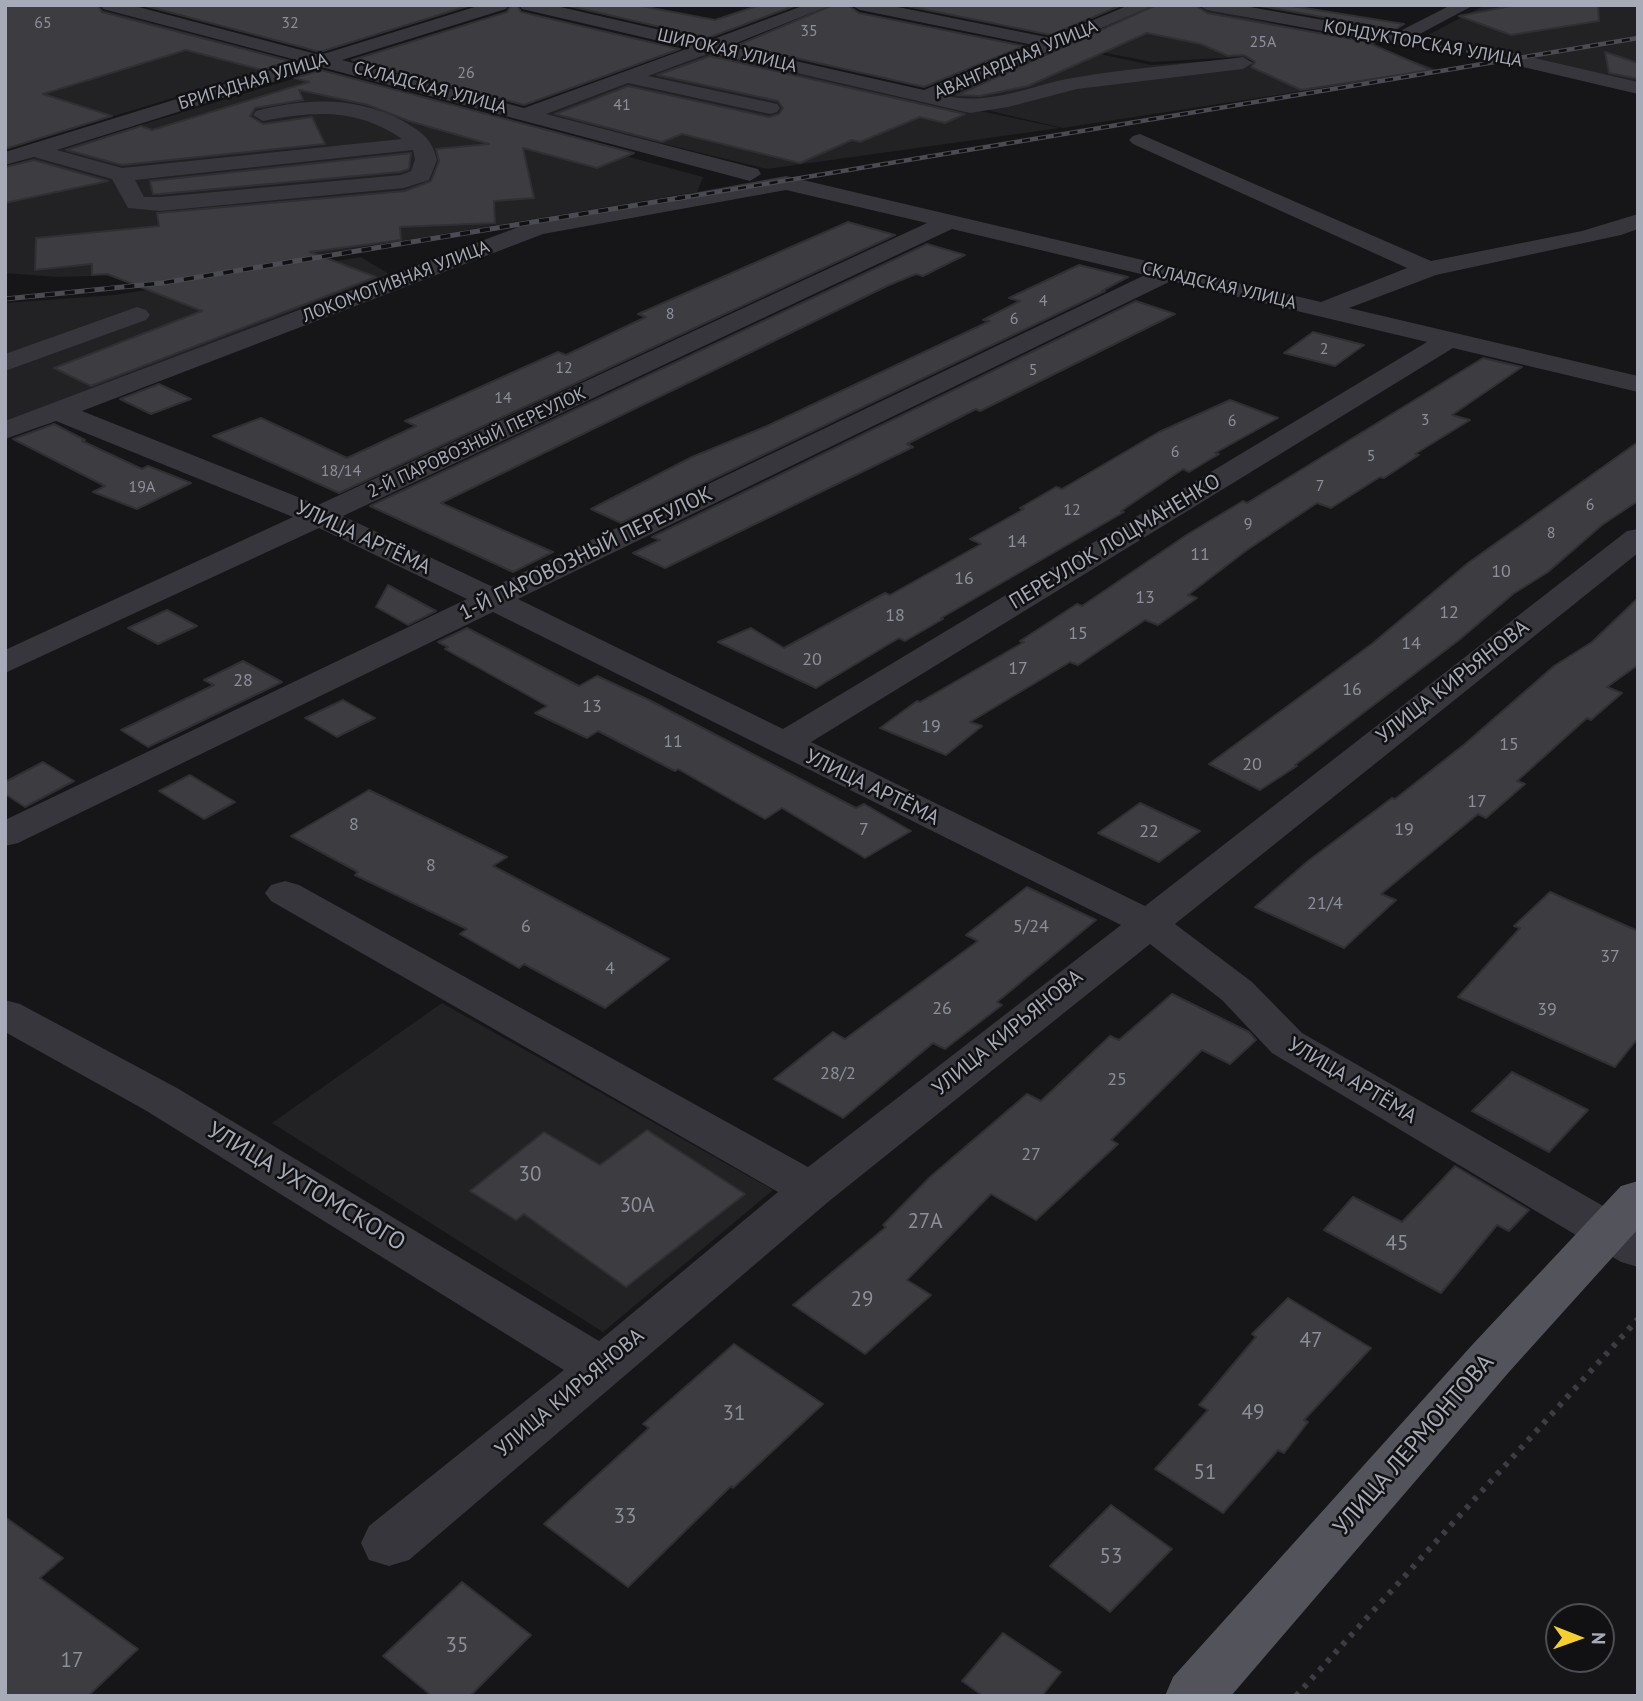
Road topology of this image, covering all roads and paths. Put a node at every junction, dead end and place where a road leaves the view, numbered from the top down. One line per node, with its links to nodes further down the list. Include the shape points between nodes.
1 (109, 5): 10 (street, СКЛАДСКАЯ УЛИЦА)
2 (191, 5): 10 (street)
3 (500, 5): 15 (street, БРИГАДНАЯ УЛИЦА)
4 (528, 5): 13 (street, ШИРОКАЯ УЛИЦА)
5 (822, 5): 13 (street)
6 (860, 5): 12 (street)
7 (1144, 5): 12 (street, АВАНГАРДНАЯ УЛИЦА)
8 (1207, 5): 11 (street, КОНДУКТОРСКАЯ УЛИЦА)
9 (1465, 5): 11 (street)
10 (152, 16): 15 (street, СКЛАДСКАЯ УЛИЦА)
11 (1399, 39): 14 (path, КОНДУКТОРСКАЯ УЛИЦА)
12 (1055, 44): 19 (street, АВАНГАРДНАЯ УЛИЦА)
13 (708, 47): 17 (street); 19 (street, ШИРОКАЯ УЛИЦА)
14 (1513, 59): 18 (street, КОНДУКТОРСКАЯ УЛИЦА)
15 (324, 60): 21 (street, СКЛАДСКАЯ УЛИЦА); 25 (street, БРИГАДНАЯ УЛИЦА)
16 (1244, 63): 19 (street, ШИРОКАЯ УЛИЦА, via 1076,83 1008,102 970,107)
17 (626, 77): 20 (street); 21 (street)
18 (1638, 88)
19 (926, 97)
20 (771, 108)
21 (527, 114): 27 (street, СКЛАДСКАЯ УЛИЦА)
22 (263, 115): 24 (street, via 305,105 353,107 394,122)
23 (1140, 140): 34 (street)
24 (422, 143): 28 (street); 28 (street, via 426,160 421,174 404,181 148,204 131,198)
25 (34, 150): 26 (street, БРИГАДНАЯ УЛИЦА); 28 (street)
26 (5, 159)
27 (750, 174)
28 (121, 175)
29 (800, 187): 30 (street, СКЛАДСКАЯ УЛИЦА); 41 (street, ЛОКОМОТИВНАЯ УЛИЦА, via 786,183 537,228)
30 (948, 222): 35 (street, СКЛАДСКАЯ УЛИЦА); 43 (street, 2-Й ПАРОВОЗНЫЙ ПЕРЕУЛОК)
31 (1638, 222): 32 (street)
32 (1600, 236): 33 (street); 34 (street)
33 (1625, 246)
34 (1429, 270): 36 (street)
35 (1166, 274): 36 (street, СКЛАДСКАЯ УЛИЦА); 45 (street, 1-Й ПАРОВОЗНЫЙ ПЕРЕУЛОК)
36 (1324, 310): 38 (street, СКЛАДСКАЯ УЛИЦА)
37 (137, 315): 39 (street)
38 (1447, 340): 40 (street, СКЛАДСКАЯ УЛИЦА); 47 (street, ПЕРЕУЛОК ЛОЦМАНЕНКО)
39 (5, 363)
40 (1638, 384)
41 (57, 411): 42 (street, ЛОКОМОТИВНАЯ УЛИЦА); 43 (street, УЛИЦА АРТЁМА)
42 (5, 431)
43 (320, 517): 45 (street, УЛИЦА АРТЁМА); 46 (street, 2-Й ПАРОВОЗНЫЙ ПЕРЕУЛОК)
44 (1638, 538): 50 (street, УЛИЦА КИРЬЯНОВА)
45 (492, 599): 47 (street, УЛИЦА АРТЁМА); 48 (street, 1-Й ПАРОВОЗНЫЙ ПЕРЕУЛОК)
46 (5, 663)
47 (783, 744): 50 (street, УЛИЦА АРТЁМА)
48 (5, 835)
49 (285, 893): 52 (street)
50 (1147, 922): 52 (street, УЛИЦА КИРЬЯНОВА); 53 (street, УЛИЦА АРТЁМА, via 1237,991 1287,1043)
51 (5, 1014): 55 (street, УЛИЦА УХТОМСКОГО, via 161,1100)
52 (811, 1190): 55 (street, УЛИЦА КИРЬЯНОВА)
53 (1628, 1226): 57 (main road, УЛИЦА ЛЕРМОНТОВА, via 1491,1358)
54 (1638, 1320): 58 (path)
55 (602, 1367): 56 (street, УЛИЦА КИРЬЯНОВА)
56 (389, 1543)
57 (1194, 1696)
58 (1296, 1696)

